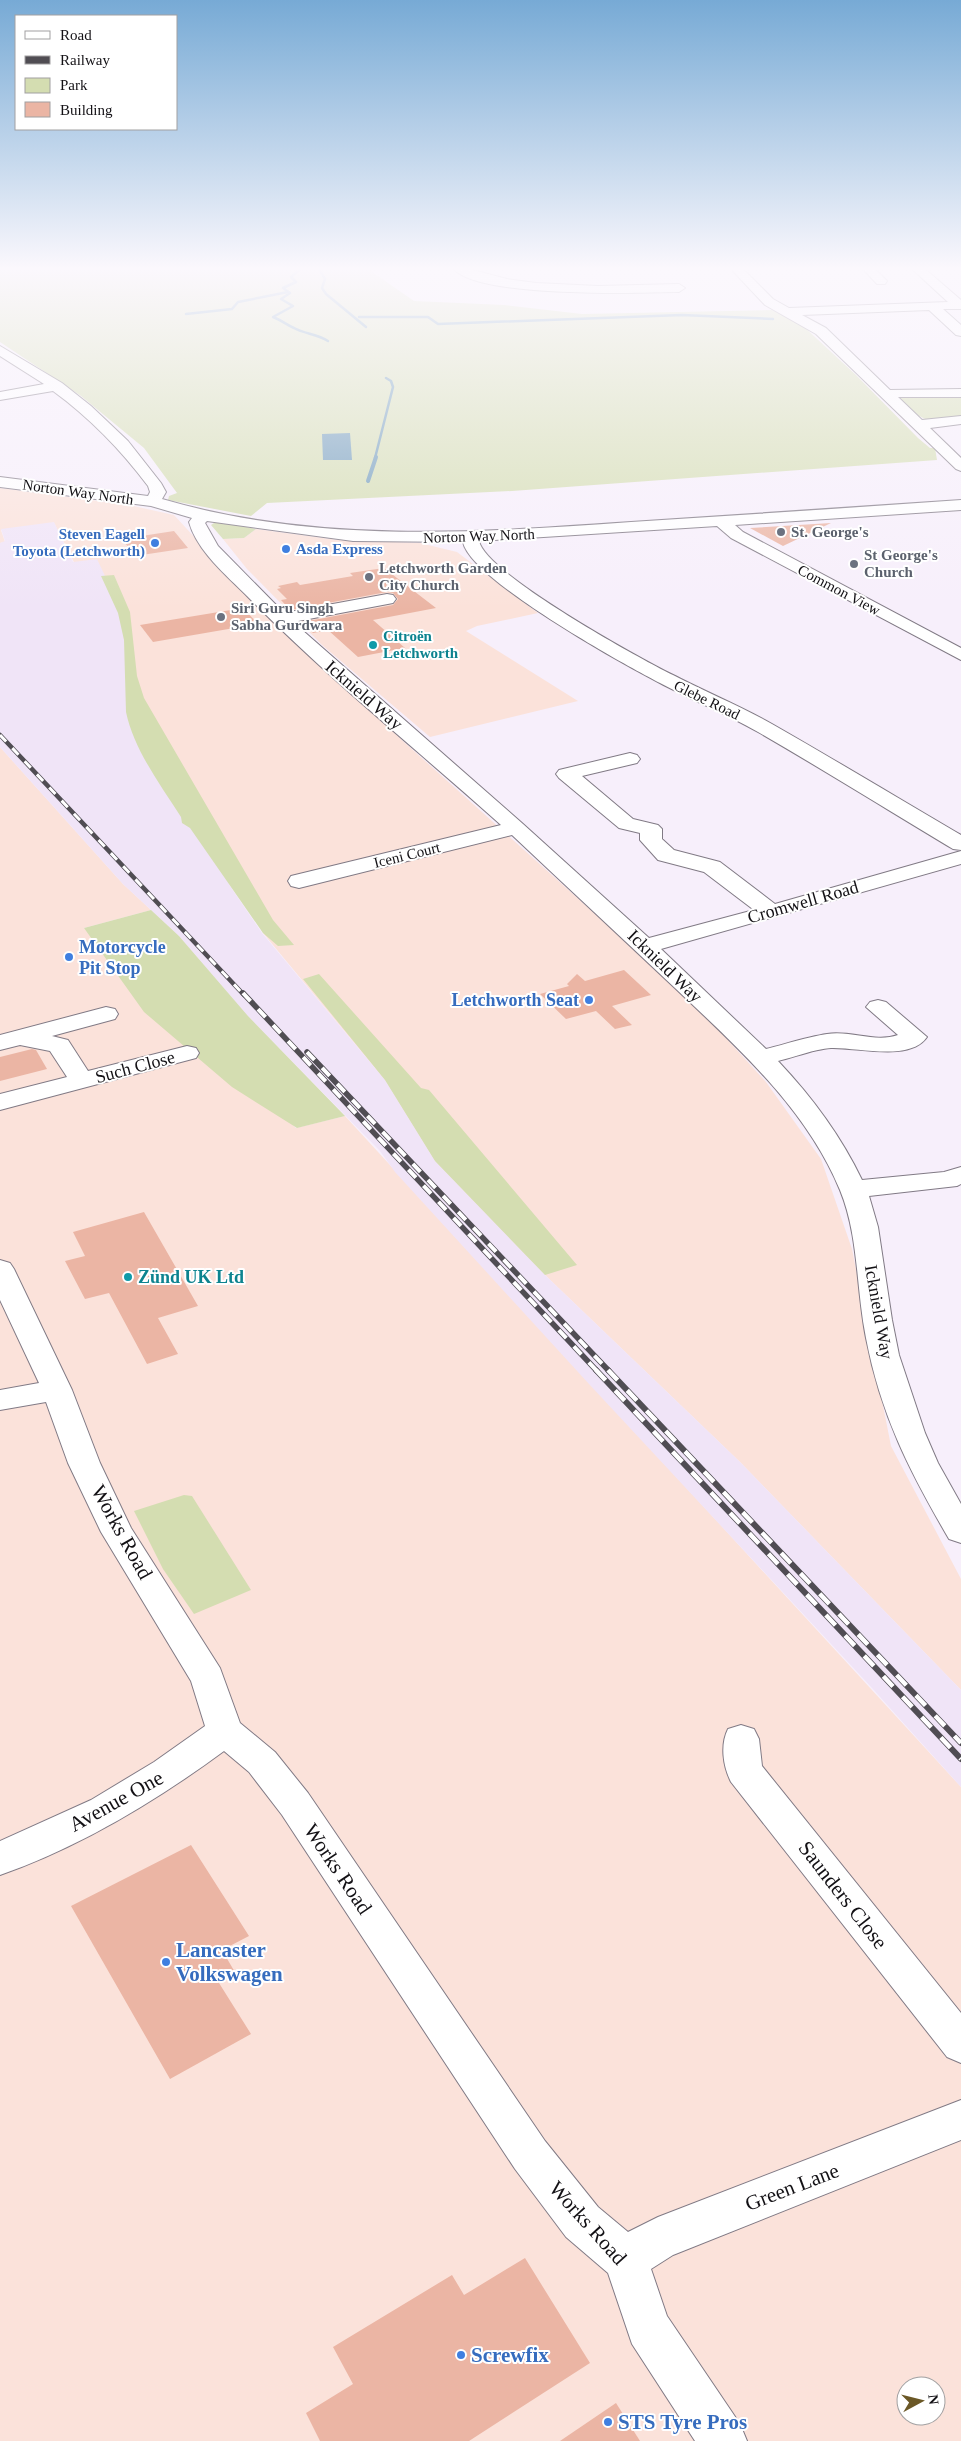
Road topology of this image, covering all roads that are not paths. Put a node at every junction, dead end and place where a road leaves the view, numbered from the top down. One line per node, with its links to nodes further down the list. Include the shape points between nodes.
1 (52, 383): 3 (street)
2 (875, 383): 5 (street)
3 (57, 386): 6 (street); 11 (street, via 116,436 156,486 158,492)
4 (961, 393): 5 (street)
5 (887, 394): 8 (street)
6 (0, 396)
7 (961, 420): 8 (street)
8 (919, 424): 9 (street)
9 (961, 466)
10 (0, 482): 11 (street, Norton Way North)
11 (153, 501): 13 (street, Norton Way North)
12 (961, 505): 14 (street, Norton Way North)
13 (204, 516): 15 (street, Norton Way North, via 353,536); 17 (street, Icknield Way, via 197,522 199,530)
14 (720, 521): 15 (street, Norton Way North); 18 (street, Common View, via 737,535)
15 (470, 537): 21 (street, Glebe Road, via 477,554 544,608 658,675 764,727)
16 (386, 599): 17 (street)
17 (279, 619): 20 (street, Icknield Way, via 342,678)
18 (961, 655)
19 (630, 759): 24 (street, via 566,774 626,824 652,829 651,840 661,852 712,867)
20 (516, 828): 23 (street, Iceni Court); 25 (street, Icknield Way)
21 (961, 844)
22 (961, 857): 24 (street, Cromwell Road)
23 (299, 881)
24 (771, 912): 25 (street, Cromwell Road)
25 (645, 946): 30 (street, Icknield Way)
26 (878, 1007): 30 (street, via 915,1037 893,1045 828,1041)
27 (106, 1014): 28 (street, Such Close)
28 (8, 1040): 31 (street, Such Close, via 59,1045)
29 (187, 1053): 31 (street, Such Close)
30 (762, 1058): 34 (street, Icknield Way, via 824,1134)
31 (82, 1081): 32 (street, Such Close)
32 (0, 1102)
33 (961, 1175): 34 (street, via 948,1180)
34 (853, 1189): 38 (street, Icknield Way, via 866,1235 875,1303 891,1376 909,1433)
35 (0, 1269): 36 (street, Works Road)
36 (57, 1390): 37 (street); 39 (street, Works Road, via 84,1463 117,1532 208,1678)
37 (0, 1400)
38 (961, 1531)
39 (225, 1731): 41 (street, Avenue One, via 168,1773 104,1811); 44 (street, Works Road, via 262,1762 295,1804 530,2155 582,2222)
40 (741, 1740): 42 (street, Saunders Close, via 744,1770)
41 (0, 1859)
42 (961, 2044)
43 (961, 2120): 44 (street, Green Lane, via 658,2239)
44 (626, 2259): 45 (street, Works Road, via 648,2328)
45 (723, 2441)

